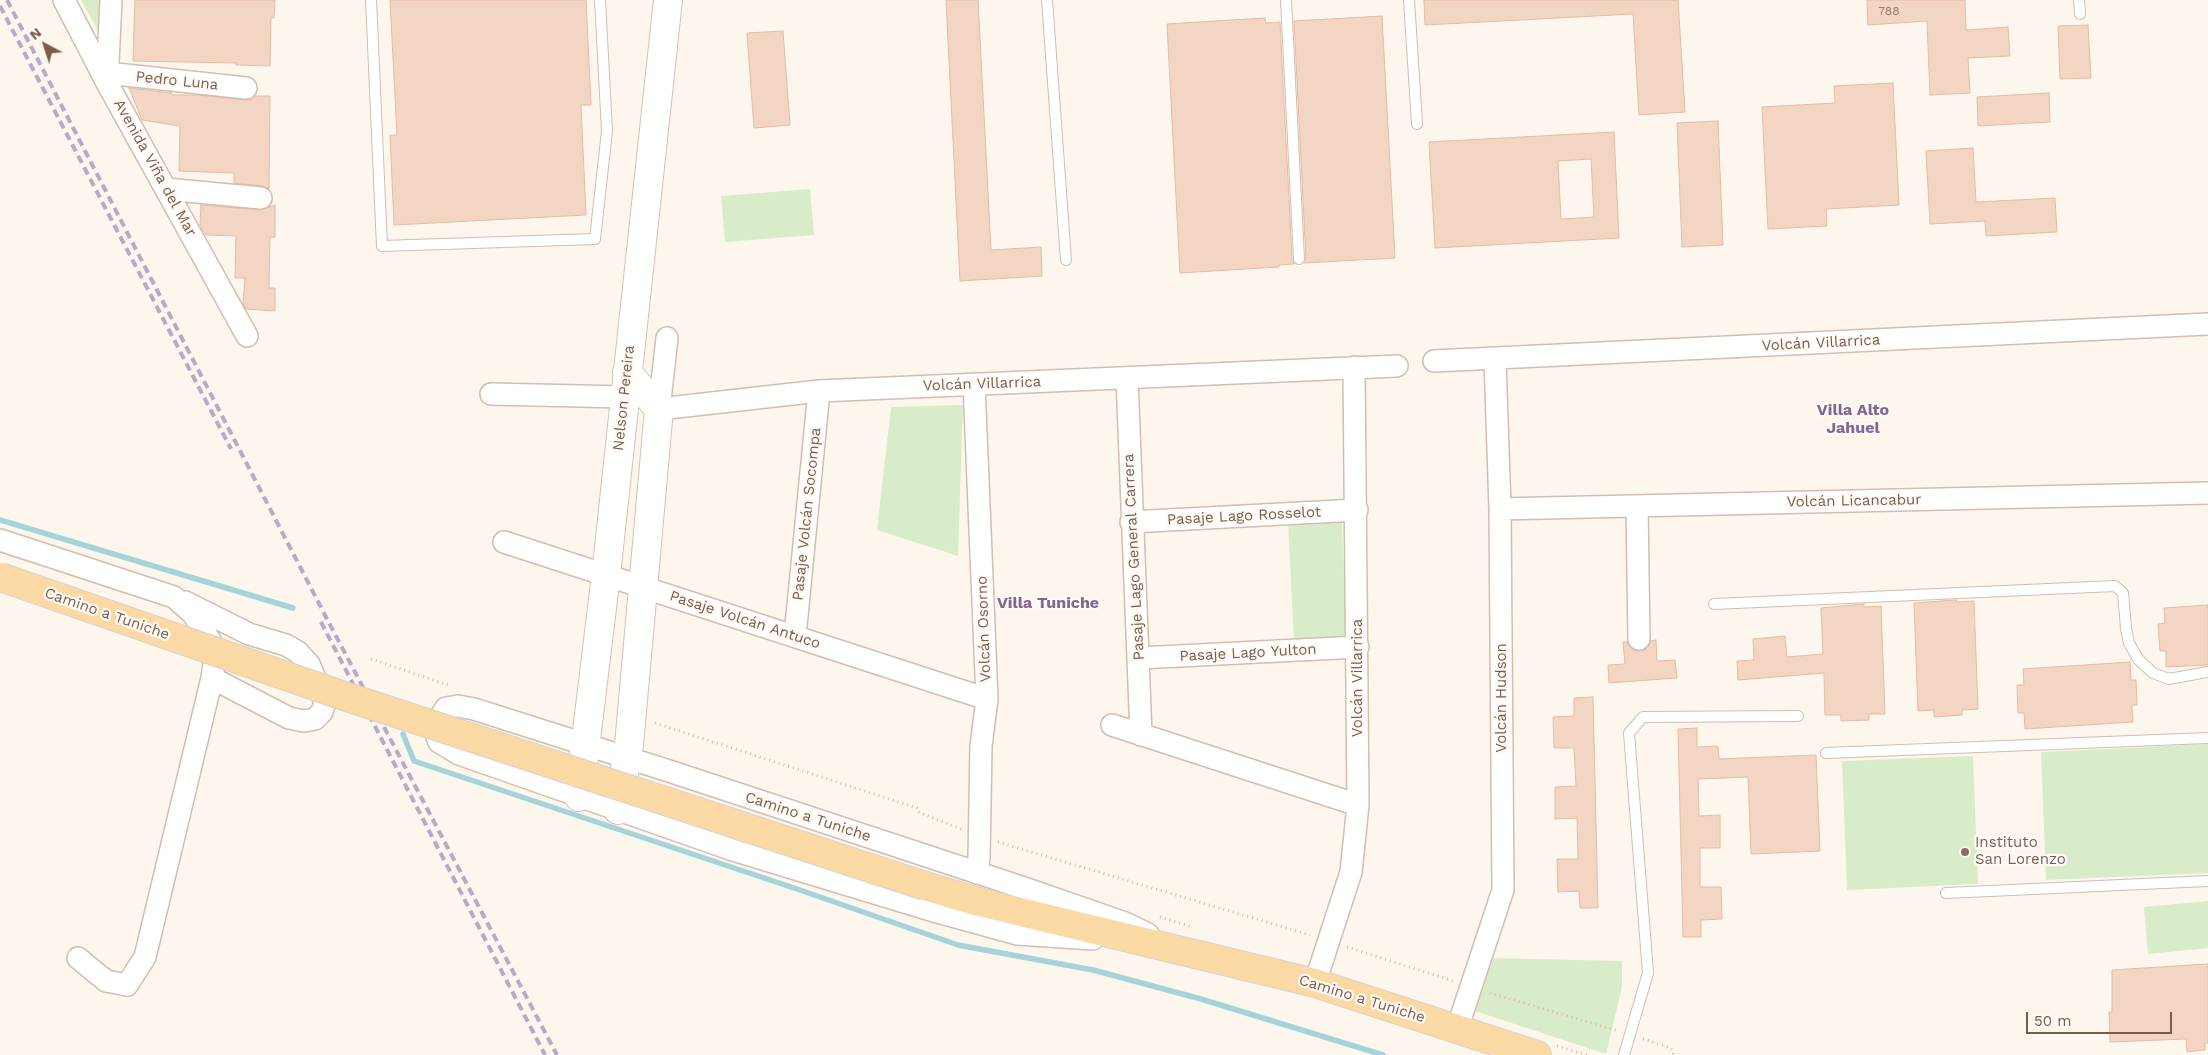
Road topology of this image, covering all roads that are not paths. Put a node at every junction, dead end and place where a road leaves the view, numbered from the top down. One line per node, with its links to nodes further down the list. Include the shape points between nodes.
1 (64, 0): 11 (street, Avenida Viña del Mar)
2 (111, 0): 11 (street)
3 (372, 0): 4 (lane, via 382,246 596,239 606,131)
4 (600, 0)
5 (668, 0): 26 (street, Nelson Pereira)
6 (1047, 0): 17 (lane)
7 (1286, 0): 16 (lane)
8 (1409, 0): 13 (lane)
9 (2079, 0): 10 (lane)
10 (2080, 14)
11 (107, 78): 12 (street, Pedro Luna); 14 (street, Avenida Viña del Mar)
12 (246, 88)
13 (1417, 124)
14 (166, 188): 15 (street); 19 (street, Avenida Viña del Mar)
15 (261, 198)
16 (1299, 259)
17 (1066, 260)
18 (2208, 324): 21 (street, Volcán Villarrica)
19 (247, 336)
20 (668, 338): 30 (street)
21 (1495, 359): 22 (street, Volcán Villarrica); 33 (street, Volcán Hudson)
22 (1434, 361)
23 (1397, 366): 24 (street, Volcán Villarrica)
24 (1354, 368): 25 (street, Volcán Villarrica); 34 (street, Volcán Villarrica)
25 (1127, 378): 27 (street, Volcán Villarrica); 35 (street, Pasaje Lago General Carrera)
26 (626, 384): 29 (street); 30 (street); 38 (street, Nelson Pereira)
27 (974, 384): 28 (street, Volcán Villarrica); 49 (street, Volcán Osorno)
28 (819, 390): 30 (street, Volcán Villarrica); 43 (street, Pasaje Volcán Socompa)
29 (491, 394)
30 (659, 409): 40 (street)
31 (2208, 492): 32 (street, Volcán Licancabur)
32 (1637, 506): 33 (street, Volcán Licancabur); 44 (street)
33 (1500, 509): 67 (street, Volcán Hudson, via 1503,890)
34 (1357, 510): 35 (street, Pasaje Lago Rosselot); 45 (street, Volcán Villarrica)
35 (1131, 522): 46 (street, Pasaje Lago General Carrera)
36 (0, 540): 41 (street)
37 (504, 542): 38 (street, Pasaje Volcán Antuco)
38 (606, 575): 40 (street, Pasaje Volcán Antuco); 54 (street, Nelson Pereira)
39 (0, 577): 63 (main road, Camino a Tuniche, bridge, via 338,694 925,886)
40 (645, 588): 43 (street, Pasaje Volcán Antuco); 56 (street)
41 (174, 597): 48 (street, via 193,614 211,642 215,656); 48 (street, via 249,634 298,652 309,664 325,702 315,719 289,718)
42 (1714, 604): 47 (lane, via 2115,586 2124,593 2130,643 2138,659 2153,673 2168,679)
43 (795, 636): 49 (street, Pasaje Volcán Antuco)
44 (1639, 638)
45 (1358, 647): 46 (street, Pasaje Lago Yulton); 58 (street, Volcán Villarrica)
46 (1139, 658): 52 (street, Pasaje Lago General Carrera)
47 (2208, 672)
48 (212, 678): 65 (street, via 145,956 127,985 106,981)
49 (987, 698): 60 (street, Volcán Osorno, via 981,746)
50 (1798, 716): 69 (lane, via 1643,717 1629,733 1648,973)
51 (1112, 725): 52 (street)
52 (1141, 736): 58 (street)
53 (2208, 738): 55 (lane)
54 (586, 745): 56 (street, Camino a Tuniche); 57 (street, Nelson Pereira); 57 (street, Camino a Tuniche, via 458,706 446,708 439,719 436,734 439,742 459,754)
55 (1826, 753)
56 (627, 758): 59 (street); 60 (street, Camino a Tuniche)
57 (579, 797): 59 (street, Camino a Tuniche)
58 (1358, 805): 66 (street, Volcán Villarrica, via 1351,872)
59 (618, 810): 63 (street, Camino a Tuniche, via 733,850 1017,934)
60 (977, 873): 64 (street, Camino a Tuniche, via 1125,923)
61 (2208, 881): 62 (lane)
62 (1946, 893)
63 (1148, 943): 64 (main road, Camino a Tuniche)
64 (1185, 952): 66 (main road, Camino a Tuniche)
65 (78, 958)
66 (1315, 983): 67 (main road, Camino a Tuniche)
67 (1457, 1029): 68 (main road, Camino a Tuniche)
68 (1537, 1055)
69 (1624, 1055)

